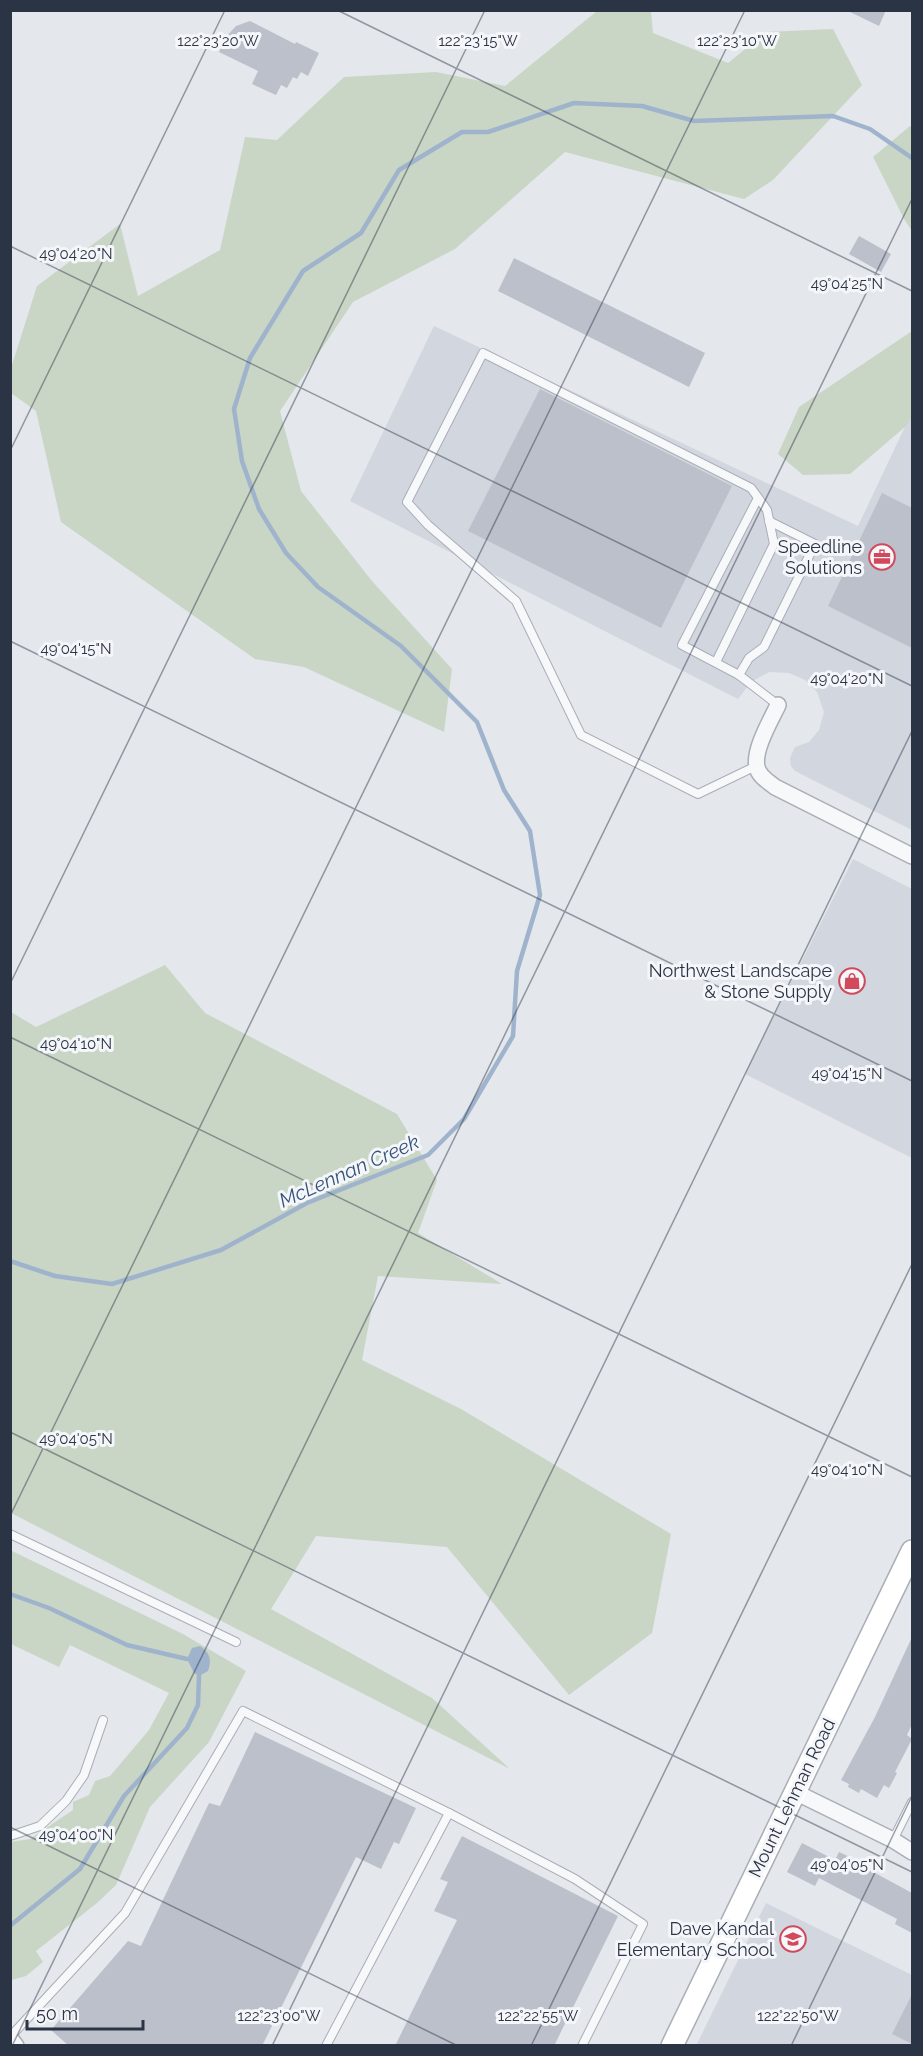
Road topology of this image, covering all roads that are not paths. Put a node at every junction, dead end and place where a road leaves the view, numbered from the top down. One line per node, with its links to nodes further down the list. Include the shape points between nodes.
1 (758, 498): 2 (lane); 3 (lane, via 682,645); 6 (lane, via 751,488 483,353 407,502 516,602 581,735 698,794)
2 (769, 521): 3 (lane, via 774,544); 4 (lane, via 815,544 764,647 749,658)
3 (716, 662): 4 (lane)
4 (739, 675): 5 (lane)
5 (778, 705): 6 (street, via 762,738)
6 (756, 766): 7 (street, via 762,778 776,787)
7 (912, 856)
8 (10, 1534): 10 (lane)
9 (912, 1551): 12 (main road, Mount Lehman Road)
10 (236, 1642)
11 (103, 1720): 15 (lane, via 84,1775 66,1800 40,1826)
12 (795, 1792): 16 (street); 22 (main road, Mount Lehman Road)
13 (912, 1802): 16 (lane)
14 (448, 1813): 18 (lane, via 243,1711 125,1913); 20 (lane); 21 (lane, via 575,1879 643,1924)
15 (10, 1836)
16 (894, 1840): 17 (street)
17 (912, 1852)
18 (10, 2038): 19 (street)
19 (16, 2046)
20 (326, 2046)
21 (582, 2046)
22 (672, 2046)

